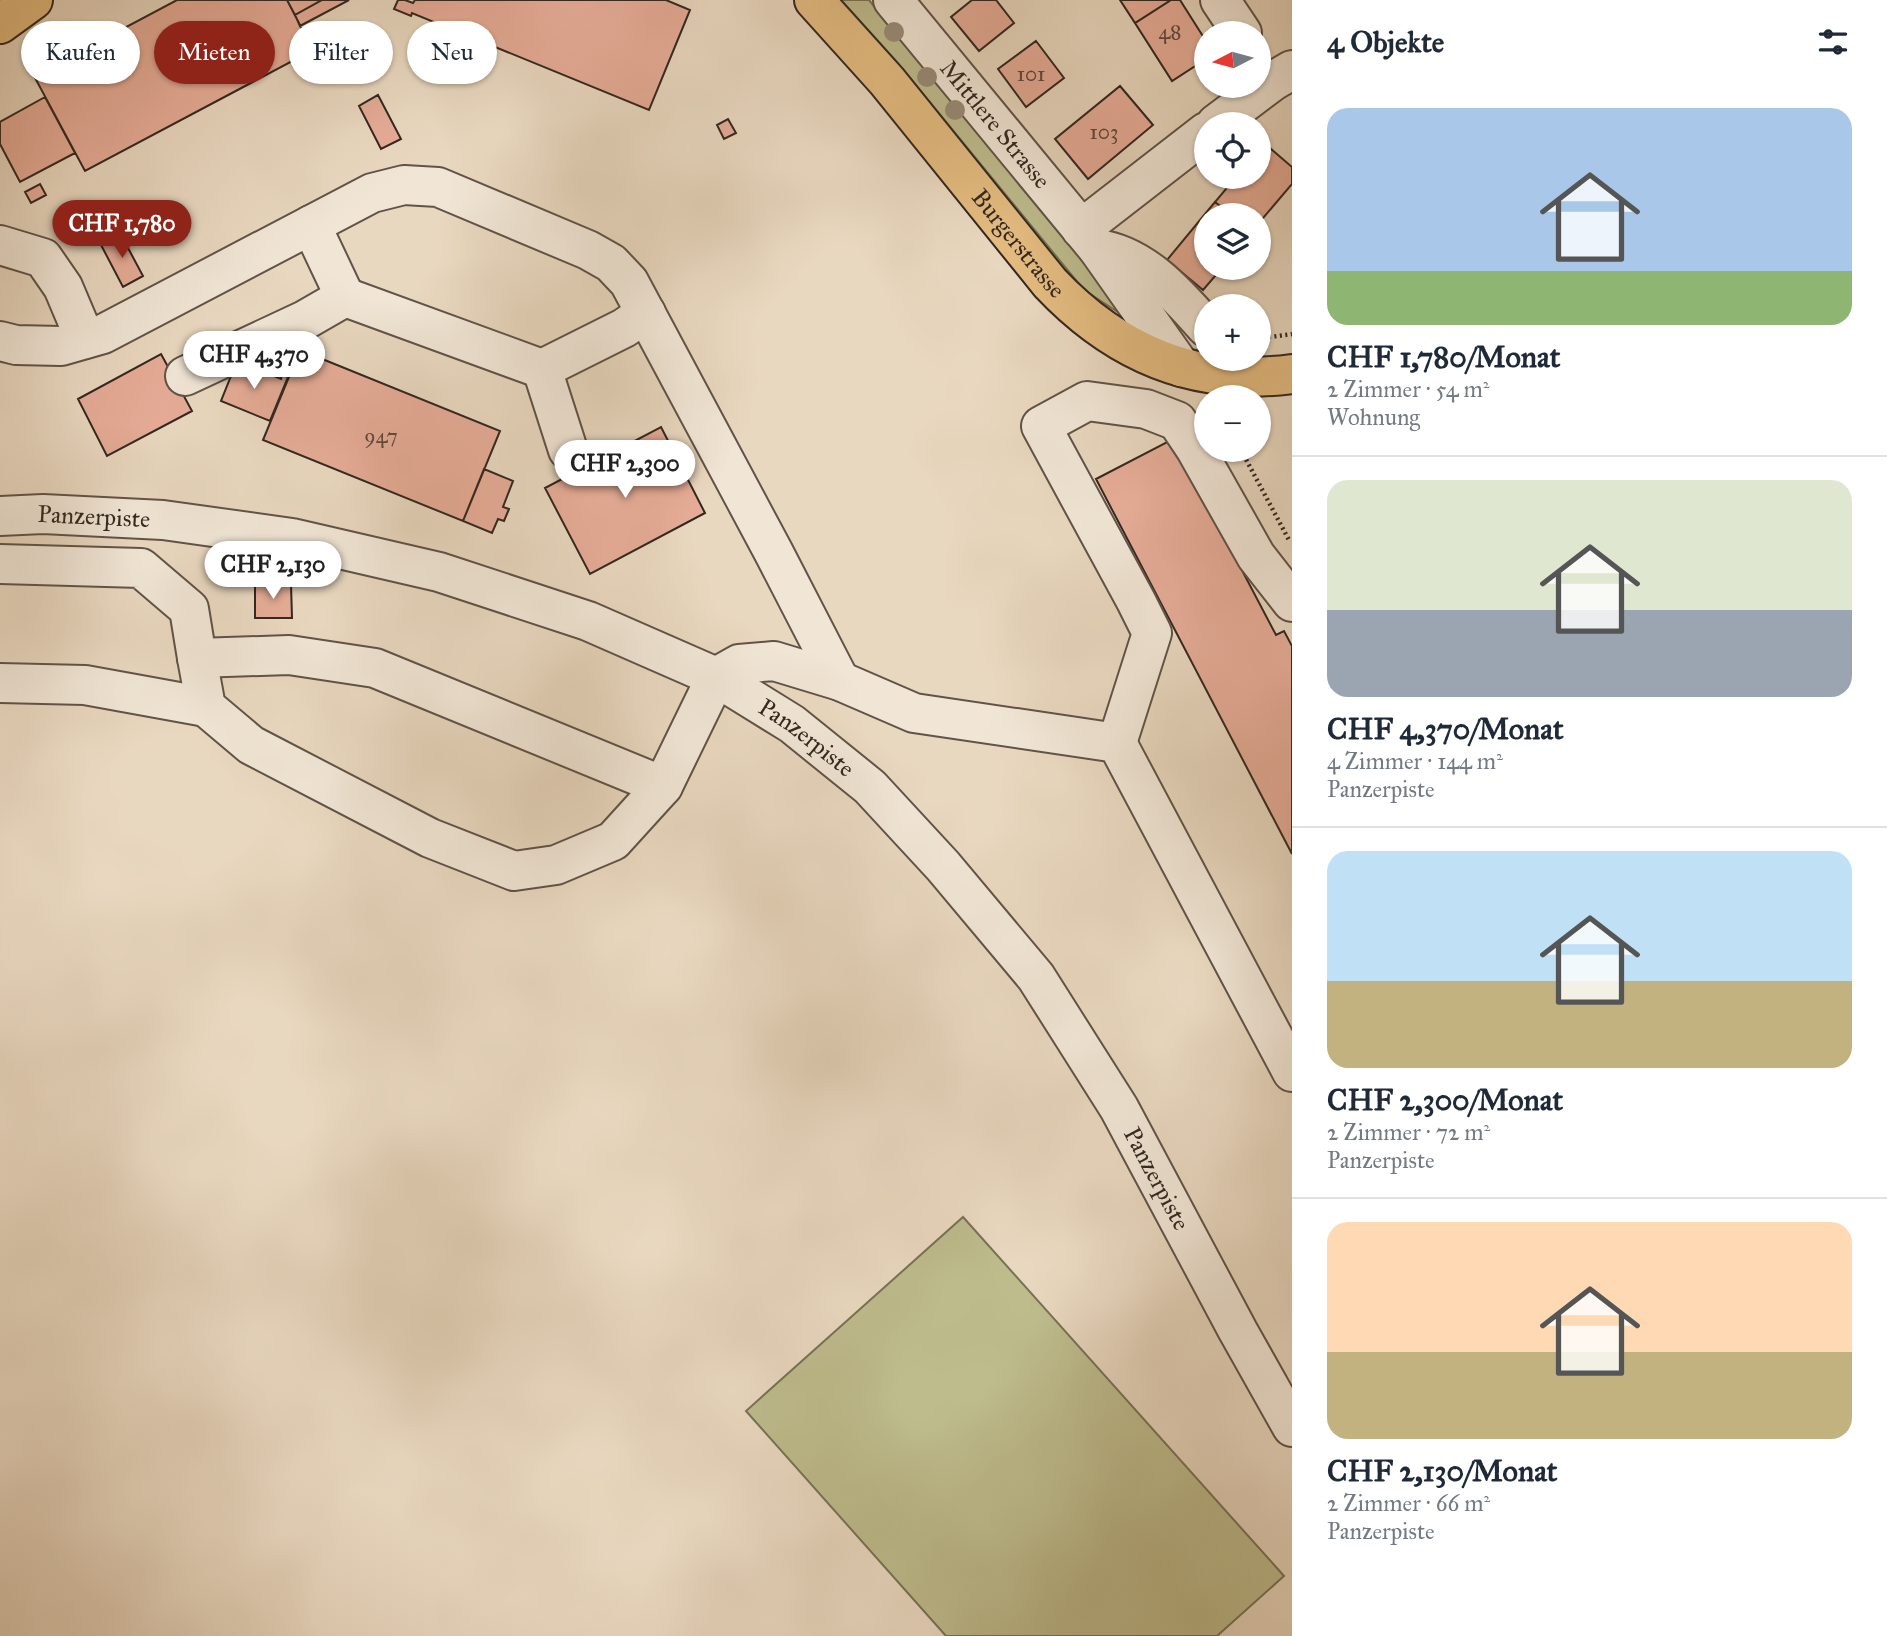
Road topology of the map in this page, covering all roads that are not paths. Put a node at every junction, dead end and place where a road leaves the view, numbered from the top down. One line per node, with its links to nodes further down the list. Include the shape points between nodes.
1 (33, 0): 6 (main road)
2 (814, 0): 18 (main road, Burgerstrasse, via 887,81 1067,301 1127,345)
3 (893, 0): 11 (street, Mittlere Strasse)
4 (1220, 0): 5 (street)
5 (1234, 21)
6 (0, 23)
7 (1275, 70): 8 (street)
8 (1229, 112)
9 (1194, 143): 11 (street)
10 (311, 225): 13 (street); 14 (street, via 372,193 404,185 438,187 611,263 629,282); 16 (street, via 103,334)
11 (1090, 239): 15 (street, via 1158,277); 18 (street, Mittlere Strasse)
12 (0, 244): 16 (street, via 43,258 63,287)
13 (345, 297): 19 (street); 25 (street)
14 (646, 313): 19 (street); 32 (street)
15 (1194, 314)
16 (85, 339): 17 (street, via 61,346)
17 (0, 341)
18 (1181, 367): 20 (main road, Burgerstrasse)
19 (542, 369): 26 (street)
20 (1194, 370)
21 (1197, 371): 22 (main road, Burgerstrasse)
22 (1218, 371)
23 (1265, 371): 24 (main road, Burgerstrasse)
24 (1292, 374)
25 (185, 376)
26 (568, 450)
27 (0, 516): 31 (street, Panzerpiste, via 163,520 306,541 439,572 588,621)
28 (0, 564): 30 (street, via 141,568 189,609)
29 (1292, 602): 35 (street, via 1256,556 1177,421 1146,409 1087,401 1041,426 1152,633)
30 (197, 658): 34 (street); 36 (street, via 289,655 375,667)
31 (716, 677): 32 (street, via 739,664 774,661); 36 (street); 38 (street, Panzerpiste, via 792,724 870,787 1036,977 1119,1108)
32 (840, 681): 35 (street, via 914,713)
33 (0, 682): 34 (street, via 85,685)
34 (206, 706): 36 (street, via 251,745 430,838 514,871 556,865 613,841)
35 (1117, 743): 37 (street)
36 (663, 786)
37 (1292, 1072)
38 (1292, 1427)

